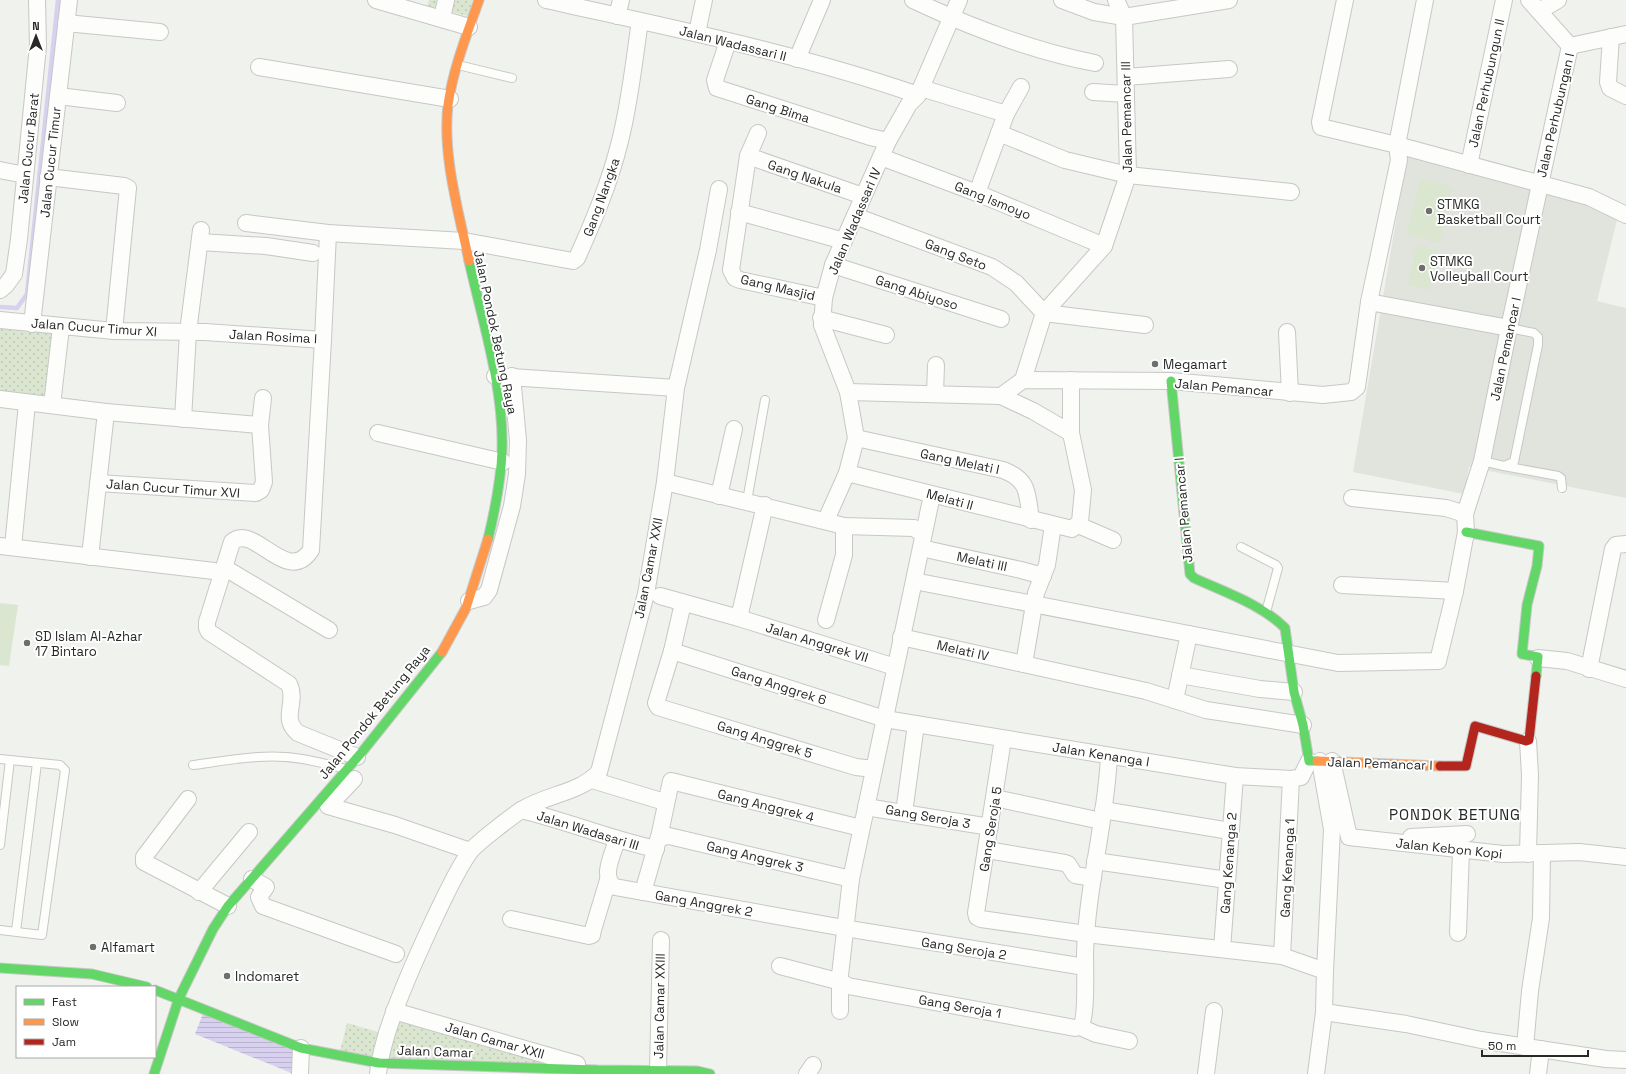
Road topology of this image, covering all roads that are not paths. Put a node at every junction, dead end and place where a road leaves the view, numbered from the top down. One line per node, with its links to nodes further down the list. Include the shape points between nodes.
1 (37, 0): 56 (street, Jalan Cucur Barat, via 38,46)
2 (69, 0): 25 (street, Jalan Cucur Timur)
3 (376, 0): 22 (street)
4 (446, 0): 22 (street)
5 (479, 0): 26 (street, Jalan Pondok Betung Raya)
6 (546, 0): 20 (street, Jalan Wadassari II)
7 (621, 0): 20 (street)
8 (704, 0): 28 (street)
9 (822, 0): 32 (street)
10 (913, 0): 23 (street)
11 (959, 0): 23 (street, Jalan Wadassari IV)
12 (1062, 0): 21 (street, via 1094,12)
13 (1116, 0): 21 (street)
14 (1229, 0): 21 (street)
15 (1345, 0): 51 (street, Jalan Perhubungan I, via 1320,125)
16 (1425, 0): 51 (street, Jalan Pemancar)
17 (1504, 0): 54 (street, Jalan Perhubungun II)
18 (1558, 0): 19 (street)
19 (1534, 6): 31 (street)
20 (617, 16): 24 (street, Jalan Wadassari II)
21 (1124, 17): 37 (street, Jalan Pemancar III)
22 (442, 18): 26 (street)
23 (951, 18): 33 (street, via 1059,56); 40 (street, Jalan Wadassari IV)
24 (640, 21): 28 (street, Jalan Wadassari II); 69 (street, Gang Nangka, via 617,153 594,221 577,258 568,262)
25 (66, 23): 27 (street); 43 (street, Jalan Cucur Timur)
26 (469, 27): 34 (street, Jalan Pondok Betung Raya)
27 (160, 32)
28 (697, 32): 30 (street, Jalan Wadassari II)
29 (1619, 36): 31 (street); 44 (street, via 1608,82 1610,88)
30 (728, 40): 32 (street, Jalan Wadassari II); 50 (street, Gang Bima, via 715,80 717,88)
31 (1570, 46): 59 (street, Jalan Perhubungan I)
32 (797, 59): 40 (street, Jalan Wadassari II)
33 (1095, 63)
34 (457, 65): 38 (lane); 45 (street, Jalan Pondok Betung Raya)
35 (259, 67): 45 (street)
36 (1229, 69): 37 (street)
37 (1126, 77): 42 (street, Jalan Pemancar III)
38 (512, 78)
39 (1021, 87): 47 (street)
40 (920, 91): 47 (street, Jalan Wadassari II); 50 (street, Jalan Wadassari IV, via 909,104)
41 (1093, 92): 42 (street)
42 (1126, 94): 57 (street, Jalan Pemancar III)
43 (58, 96): 46 (street); 58 (street, Jalan Cucur Timur)
44 (1626, 96)
45 (450, 99): 69 (street, Jalan Pondok Betung Raya, via 447,141)
46 (116, 103)
47 (1006, 114): 49 (street)
48 (758, 133): 52 (street)
49 (999, 133): 57 (street, via 1065,160); 62 (street)
50 (888, 141): 53 (street, Jalan Wadassari IV)
51 (1397, 145): 54 (street, Jalan Perhubungan I); 76 (street, Jalan Pemancar, via 1399,160)
52 (748, 156): 63 (street, Gang Nakula); 64 (street)
53 (881, 157): 62 (street, Gang Ismoyo); 63 (street, Jalan Wadassari IV)
54 (1468, 165): 59 (street, Jalan Perhubungan I)
55 (0, 170): 56 (street)
56 (25, 175): 74 (street, Jalan Cucur Barat, via 14,274)
57 (1128, 175): 61 (street); 71 (street, Jalan Pemancar III)
58 (48, 177): 81 (street, Jalan Cucur Timur); 85 (street, via 128,188)
59 (1540, 184): 65 (street, via 1589,197); 84 (street, Jalan Pemancar I)
60 (719, 189): 96 (street, Jalan Camar XXII, via 708,250)
61 (1291, 192)
62 (978, 193): 71 (street, Gang Ismoyo)
63 (863, 196): 66 (street, Jalan Wadassari IV)
64 (739, 212): 70 (street); 75 (street, Gang Masjid, via 731,270 733,274 740,280)
65 (1626, 215)
66 (855, 216): 70 (street, Jalan Wadassari IV); 77 (street, Gang Seto, via 992,267 1016,283)
67 (246, 223): 68 (street)
68 (328, 233): 69 (street); 89 (street, Jalan Rosima I)
69 (464, 241): 91 (street, Jalan Pondok Betung Raya)
70 (844, 241): 73 (street, Jalan Wadassari IV)
71 (1104, 246): 77 (street, Jalan Pemancar III)
72 (313, 253): 86 (street, via 200,236)
73 (833, 265): 75 (street, Jalan Wadassari IV); 79 (street, Gang Abiyoso)
74 (0, 290)
75 (824, 298): 78 (street, Jalan Wadassari IV)
76 (1369, 302): 84 (street); 98 (street, Jalan Pemancar, via 1357,387 1351,392 1337,395)
77 (1044, 313): 82 (street); 93 (street, Jalan Pemancar III)
78 (821, 318): 88 (street); 97 (street, Jalan Wadassari IV, via 824,333)
79 (1001, 319)
80 (0, 320): 81 (street, Jalan Cucur Timur XI)
81 (32, 324): 83 (street, Jalan Cucur Timur XI)
82 (1145, 325)
83 (61, 327): 85 (street, Jalan Cucur Timur XI); 105 (street)
84 (1509, 328): 113 (street, Jalan Pemancar I); 115 (lane, via 1534,333 1538,337 1538,345 1514,462)
85 (114, 331): 86 (street, Jalan Cucur Timur XI)
86 (188, 332): 89 (street, Jalan Rosima I); 107 (street)
87 (1287, 332): 98 (street)
88 (886, 335)
89 (323, 340): 137 (street, via 311,550 299,560 286,561 250,540 236,539 232,542)
90 (936, 365): 99 (street)
91 (495, 376): 92 (street); 114 (street, Jalan Pondok Betung Raya, via 502,428)
92 (512, 376): 96 (street); 143 (street, via 519,455 512,506 489,590 484,597)
93 (1023, 380): 94 (street, Jalan Pemancar); 100 (street)
94 (1071, 380): 95 (street, Jalan Pemancar); 111 (street)
95 (1170, 381): 98 (street, Jalan Pemancar); 146 (street, Jalan Pemancar I, via 1190,574)
96 (676, 388): 117 (street, Jalan Camar XXII)
97 (848, 392): 99 (street); 112 (street, Jalan Wadassari IV)
98 (1290, 393)
99 (935, 394): 100 (street)
100 (1001, 396): 111 (street)
101 (0, 398): 104 (street)
102 (263, 398): 108 (street)
103 (765, 400): 123 (lane)
104 (27, 403): 105 (street); 134 (street)
105 (52, 405): 106 (street)
106 (106, 412): 107 (street); 118 (street)
107 (183, 419): 108 (street)
108 (260, 425): 118 (street, Jalan Cucur Timur XVI, via 264,482 261,490 256,493)
109 (734, 429): 121 (street)
110 (378, 433): 114 (street)
111 (1071, 433): 129 (street, via 1083,490 1082,514)
112 (856, 438): 116 (street, Jalan Wadassari IV); 126 (street, Gang Melati I, via 1015,474 1021,479 1026,491)
113 (1482, 461): 115 (lane); 127 (street, Jalan Pemancar I)
114 (503, 462): 143 (street, Jalan Pondok Betung Raya, via 495,513)
115 (1504, 466): 119 (lane, via 1558,476 1561,478)
116 (847, 473): 120 (street, Melati II); 125 (street, Jalan Wadassari IV)
117 (665, 482): 121 (street); 177 (street, Jalan Camar XXII, via 646,594 602,764)
118 (98, 483): 136 (street)
119 (1562, 488)
120 (932, 495): 126 (street, Melati II); 132 (street)
121 (719, 496): 123 (street)
122 (1352, 498): 127 (street, via 1458,510)
123 (747, 501): 124 (street)
124 (765, 505): 125 (street); 147 (street)
125 (826, 520): 130 (street)
126 (1031, 520): 128 (street, Melati II)
127 (1466, 522): 141 (street, Jalan Pemancar I); 154 (street, via 1539,546 1537,566 1527,605 1522,654)
128 (1054, 525): 129 (street, Melati II, via 1072,529); 138 (street)
129 (1078, 525): 131 (street)
130 (847, 526): 132 (street, Melati III, via 914,528); 148 (street, via 844,555)
131 (1113, 540)
132 (922, 541): 138 (street, Melati III); 139 (street)
133 (1624, 544): 157 (street, via 1616,545 1613,549)
134 (6, 546): 136 (street)
135 (1241, 547): 146 (lane, via 1278,568)
136 (90, 557): 137 (street)
137 (220, 569): 149 (street); 173 (street, via 207,622 209,632 289,684 292,694 291,727)
138 (1043, 576): 145 (street)
139 (914, 581): 145 (street); 151 (street)
140 (1342, 585): 141 (street)
141 (1455, 591): 153 (street, Jalan Pemancar I, via 1438,661 1338,663)
142 (660, 596): 144 (street, Jalan Anggrek VII)
143 (469, 601): 173 (street, Jalan Pondok Betung Raya, via 460,621 433,663)
144 (683, 603): 147 (street, Jalan Anggrek VII); 152 (street)
145 (1034, 604): 150 (street); 155 (street)
146 (1266, 613): 153 (street, Jalan Pemancar I, via 1280,621 1285,628)
147 (739, 618): 156 (street, Jalan Anggrek VII)
148 (826, 620)
149 (329, 630)
150 (1189, 634): 153 (street); 158 (street)
151 (901, 637): 155 (street, Melati IV); 156 (street)
152 (672, 651): 162 (street, Gang Anggrek 6); 174 (street, Gang Anggrek 5, via 657,705 660,708 849,764)
153 (1290, 653): 160 (street, Jalan Pemancar I)
154 (1538, 658): 157 (street, via 1567,661); 166 (street)
155 (1024, 664): 161 (street, Melati IV)
156 (895, 667): 162 (street)
157 (1589, 669): 159 (street)
158 (1180, 676): 160 (street); 161 (street)
159 (1626, 679)
160 (1294, 692): 164 (street, Jalan Pemancar I)
161 (1175, 700): 164 (street, Melati IV, via 1206,710)
162 (885, 719): 163 (street, Jalan Kenanga I); 174 (street)
163 (916, 724): 165 (street, Jalan Kenanga I); 184 (street)
164 (1303, 725): 170 (street, Jalan Pemancar I)
165 (1003, 739): 167 (street, Jalan Kenanga I); 178 (street, Gang Seroja 5)
166 (1527, 741): 170 (street, Jalan Pemancar I, via 1476,725 1473,727 1464,767); 199 (street)
167 (1109, 756): 175 (street, Jalan Kenanga I); 185 (street)
168 (0, 759): 169 (lane)
169 (10, 760): 171 (lane); 191 (lane)
170 (1320, 761): 176 (street, via 1301,777); 195 (street, Jalan Kebon Kopi, via 1349,837); 223 (street, via 1332,829)
171 (37, 763): 213 (lane); 213 (lane, via 60,765 65,768 65,773 42,935)
172 (193, 765): 173 (lane, via 253,757 285,756)
173 (353, 769): 181 (street); 202 (street, Jalan Pondok Betung Raya)
174 (874, 769): 182 (street)
175 (1235, 776): 176 (street, Jalan Kenanga I); 189 (street, Gang Kenanga 2)
176 (1291, 779): 219 (street, Gang Kenanga 1)
177 (592, 780): 180 (street); 183 (street)
178 (995, 798): 185 (street); 186 (street, Gang Seroja 5)
179 (188, 799): 207 (street, via 143,860 145,864)
180 (658, 800)
181 (328, 806): 193 (street); 198 (street, via 395,825)
182 (866, 807): 184 (street, Gang Seroja 3); 187 (street)
183 (521, 810): 192 (street, Jalan Wadasari III, via 558,819); 198 (street)
184 (904, 813): 186 (street, Gang Seroja 3)
185 (1102, 815): 189 (street); 201 (street)
186 (990, 827): 196 (street, Gang Seroja 5)
187 (861, 828): 194 (street, Gang Anggrek 4, via 671,781); 203 (street)
188 (249, 832): 207 (street)
189 (1230, 832): 206 (street, Gang Kenanga 2)
190 (1467, 834): 195 (street, via 1407,837)
191 (0, 840)
192 (617, 840): 194 (street, Jalan Wadasari III); 205 (street)
193 (296, 842)
194 (657, 844): 203 (street, Gang Anggrek 3, via 669,836); 208 (street)
195 (1403, 844): 197 (street, Jalan Kebon Kopi)
196 (987, 850): 204 (street, via 1068,864 1075,875); 215 (street, Gang Seroja 5, via 976,913 978,918)
197 (1462, 851): 199 (street, Jalan Kebon Kopi); 214 (street)
198 (470, 852): 228 (street, via 423,940)
199 (1535, 854): 200 (street, Jalan Kebon Kopi, via 1579,852); 235 (street, via 1541,918 1530,990)
200 (1626, 857)
201 (1095, 861): 204 (street); 206 (street)
202 (252, 878): 209 (street, Jalan Pondok Betung Raya); 218 (street, via 266,886 259,897 263,906)
203 (851, 878): 211 (street)
204 (1093, 878): 215 (street)
205 (608, 880): 208 (street, Gang Anggrek 2, via 615,887); 210 (street, via 592,935)
206 (1228, 880): 217 (street, Gang Kenanga 2)
207 (199, 892): 209 (street)
208 (643, 892): 211 (street, Gang Anggrek 2)
209 (228, 906): 227 (street, Jalan Pondok Betung Raya, via 213,929)
210 (511, 918)
211 (844, 928): 222 (street, Gang Seroja 2); 224 (street)
212 (0, 930): 213 (lane)
213 (16, 932)
214 (1458, 933)
215 (1086, 934): 217 (street); 222 (street)
216 (661, 940): 240 (street, Jalan Camar XXIII)
217 (1222, 949): 219 (street)
218 (396, 954)
219 (1282, 956): 223 (street)
220 (780, 966): 224 (street, Gang Seroja 1)
221 (0, 968): 225 (street, via 92,973)
222 (1085, 968): 232 (street, via 1085,1008)
223 (1325, 972): 231 (street)
224 (841, 982): 230 (street); 232 (street, Gang Seroja 1, via 848,986 886,994)
225 (144, 986)
226 (156, 990): 227 (street, Jalan Camar)
227 (179, 998): 234 (street, Jalan Camar); 242 (street, Jalan Pondok Betung Raya)
228 (394, 1010): 237 (street); 239 (street, Jalan Camar XXII)
229 (1214, 1010): 245 (street)
230 (840, 1012)
231 (1324, 1012): 235 (street, via 1406,1024); 246 (street)
232 (1080, 1028): 233 (street, Gang Seroja 1)
233 (1129, 1041)
234 (301, 1048): 237 (street, Jalan Camar); 243 (street)
235 (1533, 1048): 236 (street); 247 (street)
236 (1615, 1065)
237 (378, 1068): 238 (street, Jalan Camar)
238 (472, 1070): 239 (street, Jalan Camar)
239 (597, 1070): 240 (street, Jalan Camar)
240 (658, 1071): 241 (street, Jalan Camar)
241 (699, 1072): 244 (street, Jalan Camar)
242 (154, 1074)
243 (300, 1074)
244 (710, 1074)
245 (1206, 1074)
246 (1316, 1074)
247 (1538, 1074)

